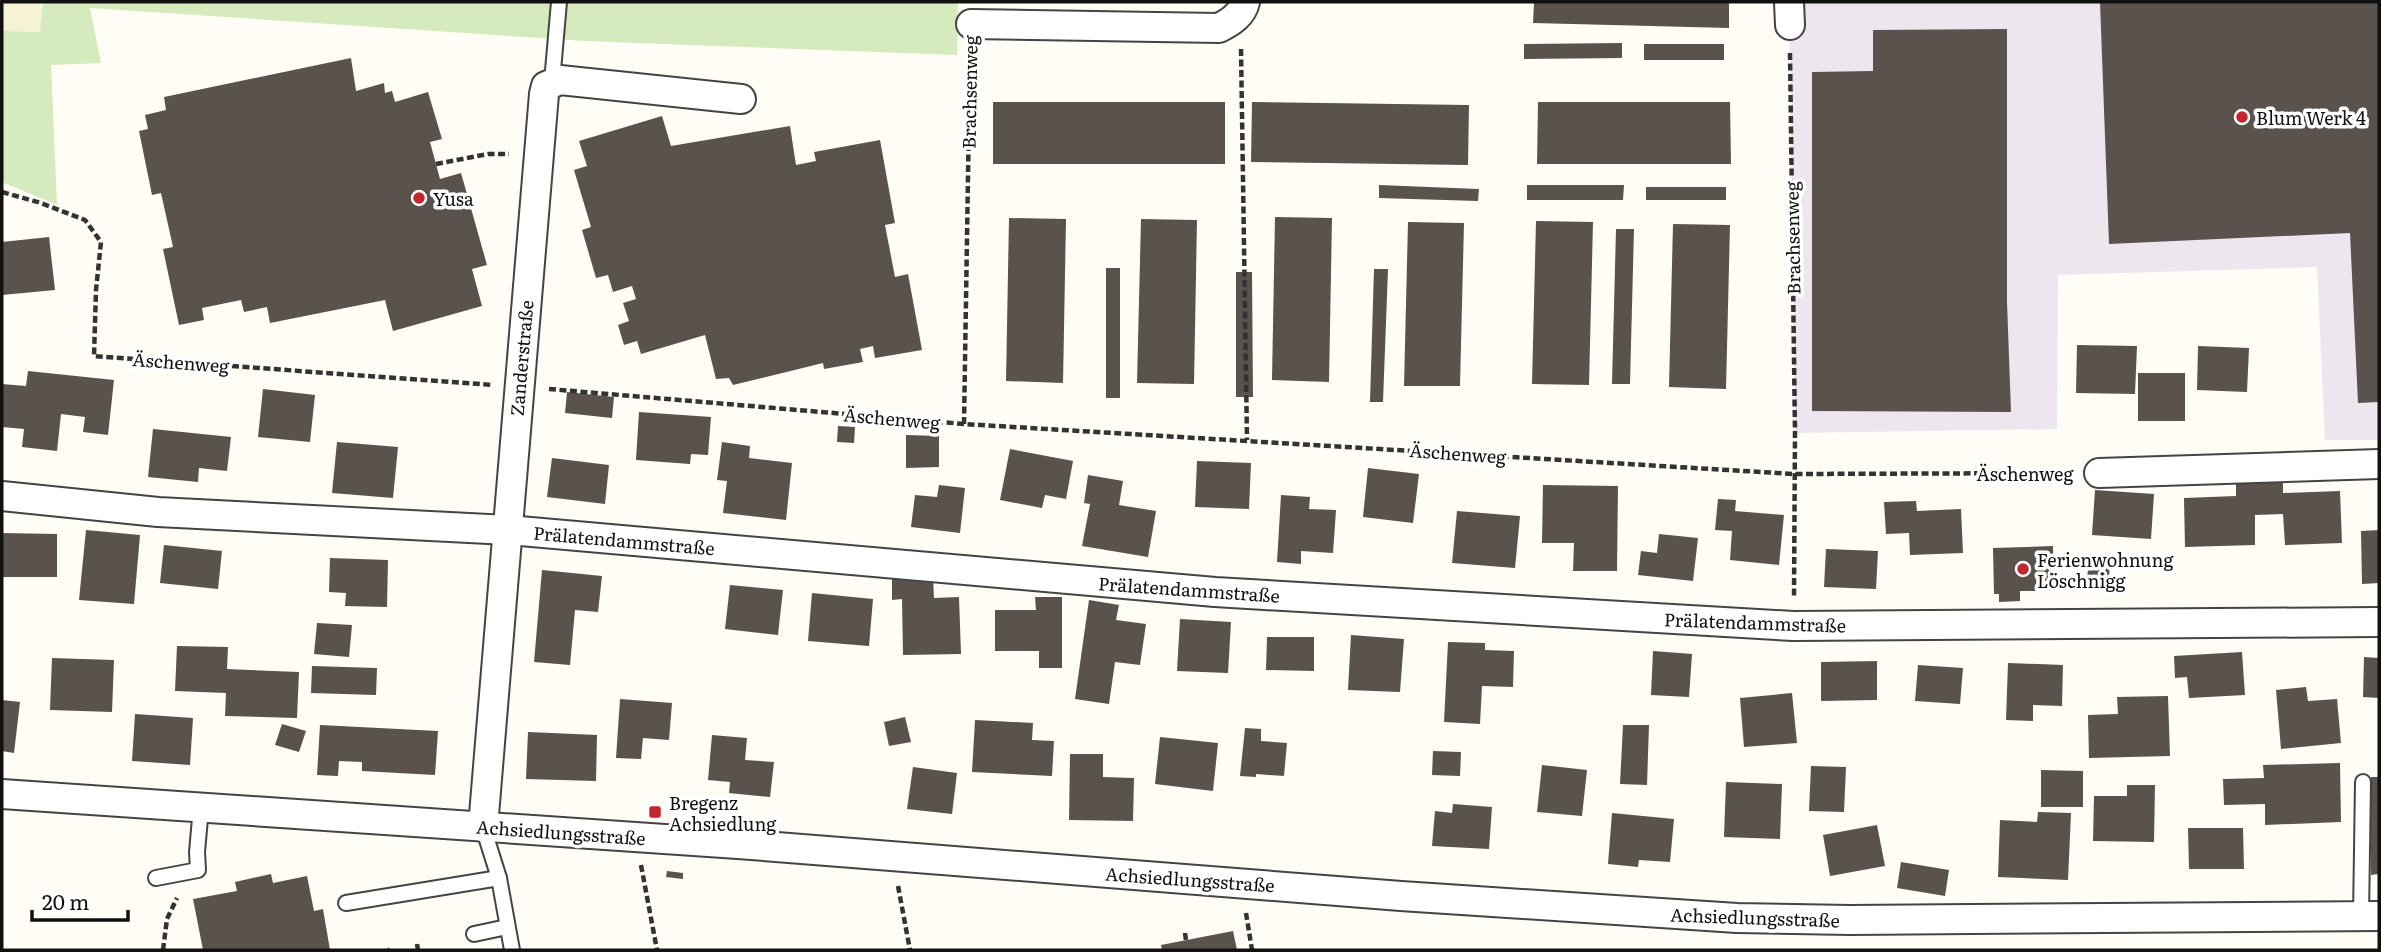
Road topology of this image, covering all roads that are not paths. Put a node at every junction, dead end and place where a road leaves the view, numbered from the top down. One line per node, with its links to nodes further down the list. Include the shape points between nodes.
1 (559, 2): 4 (lane)
2 (1239, 11): 3 (street, Brachsenweg, via 1219,28)
3 (971, 24)
4 (552, 82): 5 (street); 9 (street, Zanderstraße, via 544,94)
5 (741, 99)
6 (2379, 464): 7 (street, Äschenweg)
7 (2099, 473)
8 (2, 496): 9 (street, Prälatendammstraße, via 158,512)
9 (508, 530): 10 (street, Prälatendammstraße, via 1214,592 1793,626); 14 (street, Zanderstraße)
10 (2379, 622)
11 (2362, 782): 18 (lane)
12 (2, 794): 13 (street, Achsiedlungsstraße)
13 (201, 807): 14 (street, Achsiedlungsstraße); 15 (lane, via 198,870)
14 (483, 827): 16 (lane); 18 (street, Achsiedlungsstraße, via 1749,918)
15 (156, 878)
16 (499, 878): 17 (lane); 19 (lane)
17 (346, 903)
18 (2370, 916)
19 (507, 927): 20 (lane); 21 (lane)
20 (474, 934)
21 (512, 950)

